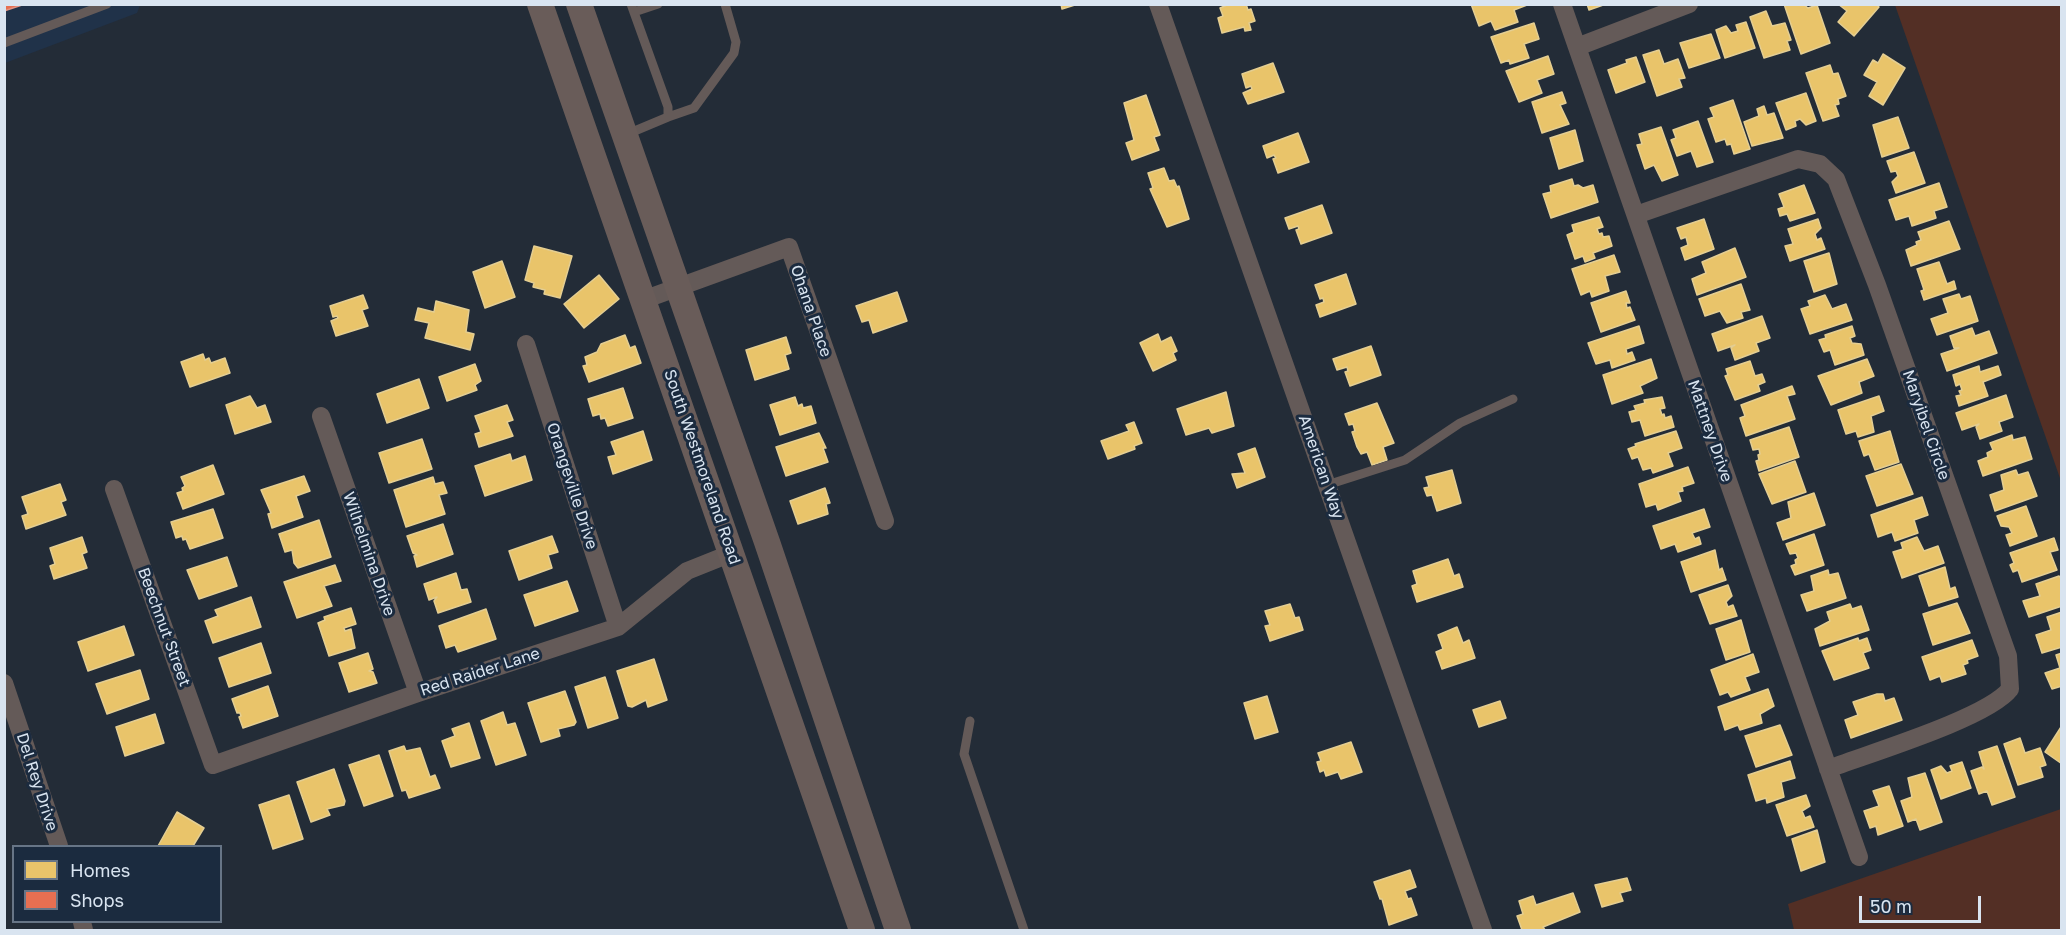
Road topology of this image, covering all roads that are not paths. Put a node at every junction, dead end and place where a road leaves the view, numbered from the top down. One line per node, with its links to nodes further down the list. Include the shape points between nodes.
1 (107, 4): 10 (lane)
2 (540, 4): 14 (main road, South Westmoreland Road)
3 (579, 4): 13 (main road)
4 (658, 4): 9 (lane)
5 (725, 4): 12 (lane, via 736,42 734,52 694,108)
6 (1158, 4): 21 (street, American Way)
7 (1562, 4): 11 (street, Mattney Drive)
8 (1689, 4): 11 (street)
9 (632, 8): 12 (lane, via 668,107)
10 (4, 43)
11 (1577, 47): 15 (street, Mattney Drive)
12 (668, 117): 13 (lane)
13 (621, 126): 14 (main road); 16 (main road)
14 (584, 129): 17 (main road, South Westmoreland Road)
15 (1635, 215): 31 (street, Mattney Drive); 31 (street, Maryibel Circle, via 1798,159 1820,164 1836,179 2008,656 2010,689 2003,698 1966,717)
16 (678, 287): 17 (street, Ohana Place); 23 (street, Ohana Place, via 789,247); 24 (main road)
17 (643, 300): 25 (main road, South Westmoreland Road)
18 (526, 344): 26 (street, Orangeville Drive)
19 (1513, 399): 21 (lane, via 1460,423 1405,460)
20 (321, 416): 28 (street, Wilhelmina Drive)
21 (1328, 485): 37 (street, American Way)
22 (114, 489): 30 (street, Beechnut Street)
23 (885, 521)
24 (767, 542): 25 (main road); 35 (main road)
25 (732, 553): 26 (street, Red Raider Lane, via 687,571); 34 (main road, South Westmoreland Road)
26 (618, 627): 28 (street, Red Raider Lane)
27 (4, 683): 32 (street, Del Rey Drive)
28 (418, 693): 30 (street, Red Raider Lane)
29 (970, 721): 36 (lane, via 964,754)
30 (213, 765)
31 (1828, 769): 33 (street, Mattney Drive)
32 (59, 845)
33 (1859, 857)
34 (862, 930)
35 (898, 930)
36 (1022, 930)
37 (1483, 930)

